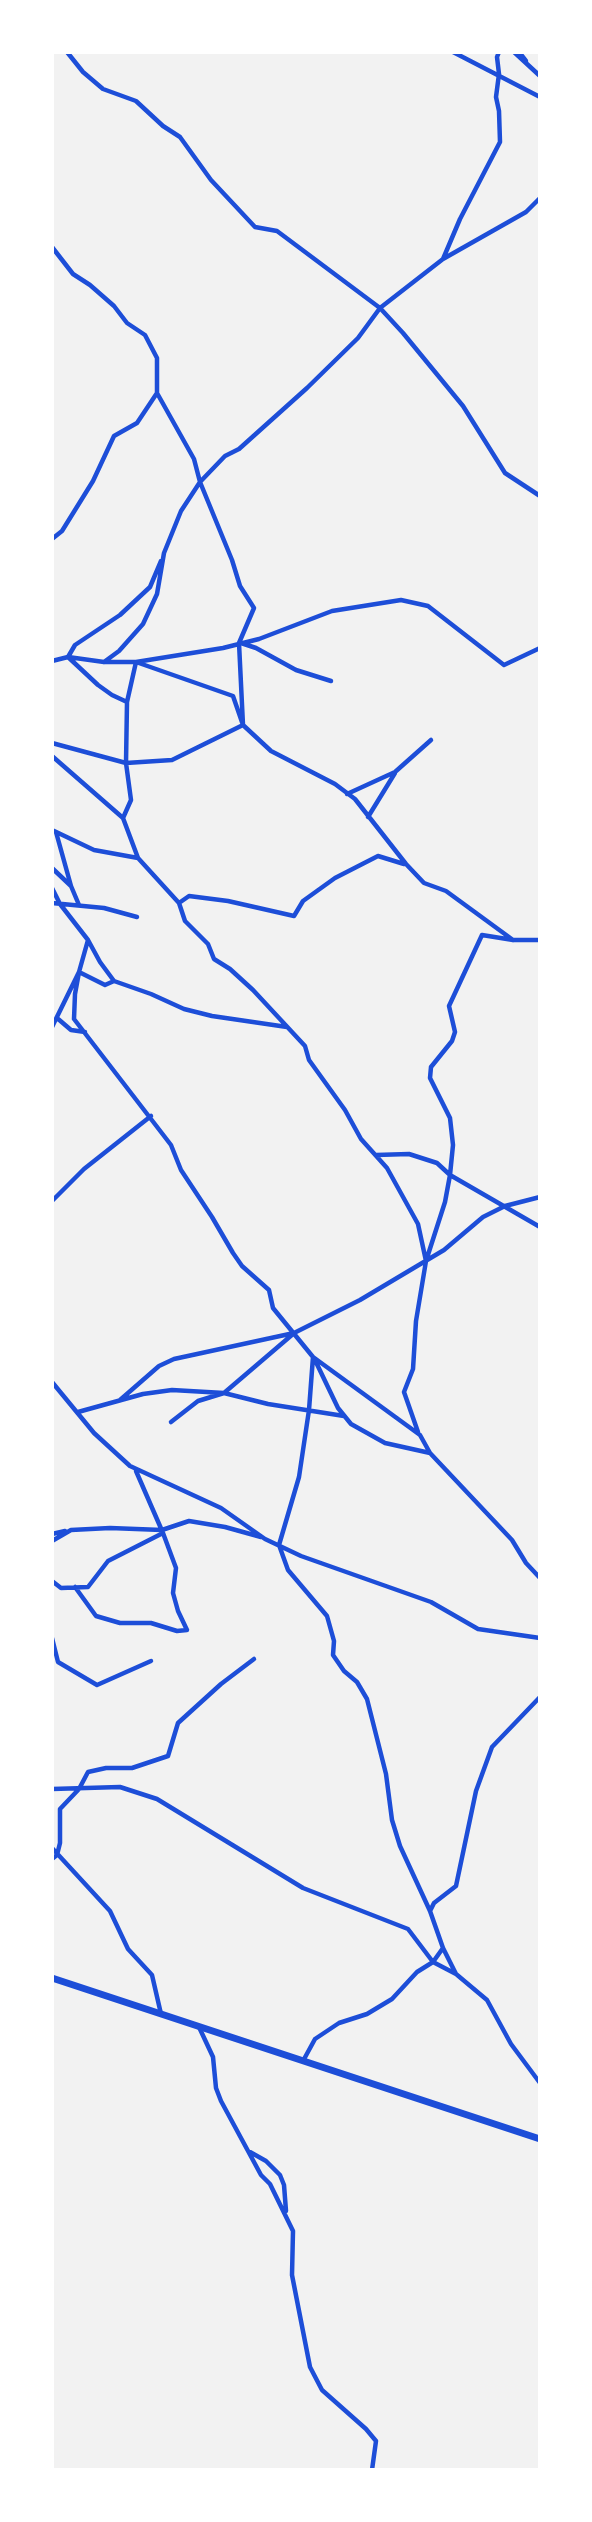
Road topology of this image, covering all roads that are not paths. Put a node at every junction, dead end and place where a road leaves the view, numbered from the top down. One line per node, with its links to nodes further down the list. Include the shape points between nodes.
1 (67, 52): 12 (street, via 82,72 103,89 136,101 180,138 211,180 255,227 277,232)
2 (453, 52): 6 (street)
3 (499, 52): 6 (street, via 496,57)
4 (514, 52): 7 (street)
5 (519, 52): 7 (street)
6 (499, 74): 8 (street); 11 (street, via 496,97 500,142)
7 (540, 75)
8 (540, 97)
9 (540, 198): 11 (street, via 526,212)
10 (52, 248): 13 (street, via 73,274 90,285 114,306 127,323 145,335 158,358)
11 (443, 259): 12 (street)
12 (380, 308): 14 (street, via 340,357); 15 (street, via 462,406 505,473)
13 (156, 392): 14 (street, via 194,459); 16 (street, via 137,423 114,436 93,482 62,531)
14 (200, 482): 17 (street, via 181,511); 18 (street, via 221,529 240,586 254,608)
15 (540, 496)
16 (52, 539)
17 (164, 553): 20 (street, via 150,587 120,615 75,645); 22 (street, via 157,594 142,624 119,652)
18 (239, 643): 19 (street, via 332,611 401,600 428,606 504,665); 23 (street); 24 (street, via 256,648 296,670); 26 (street)
19 (540, 648)
20 (68, 657): 21 (street); 22 (street); 25 (street, via 98,685)
21 (52, 661)
22 (104, 662): 23 (street)
23 (136, 662): 25 (street); 26 (street, via 233,696)
24 (331, 681)
25 (127, 702): 30 (street)
26 (243, 725): 30 (street, via 172,760); 32 (street, via 271,751 328,780)
27 (431, 740): 31 (street)
28 (52, 743): 30 (street)
29 (52, 756): 34 (street)
30 (126, 762): 34 (street, via 131,800)
31 (395, 772): 32 (street); 33 (street)
32 (347, 794): 33 (street, via 356,799)
33 (368, 817): 37 (street)
34 (123, 818): 36 (street)
35 (54, 831): 36 (street, via 94,850); 39 (street)
36 (138, 858): 42 (street)
37 (406, 864): 42 (street, via 378,856 335,878 302,901 294,916 189,896); 47 (street, via 424,883 446,891)
38 (52, 868): 39 (street)
39 (71, 886): 44 (street)
40 (52, 888): 43 (street)
41 (52, 903): 43 (street)
42 (179, 903): 53 (street, via 185,921 208,944 214,959 230,969)
43 (60, 904): 44 (street); 46 (street)
44 (79, 906): 45 (street, via 104,908)
45 (137, 917)
46 (88, 940): 49 (street); 50 (street)
47 (513, 940): 48 (street); 57 (street, via 482,935 449,1006 454,1032 452,1041 431,1067 430,1078 450,1118 453,1146)
48 (540, 940)
49 (79, 972): 50 (street, via 105,985); 51 (street); 54 (street, via 74,1019)
50 (114, 981): 53 (street, via 184,1010)
51 (57, 1018): 52 (street); 54 (street, via 71,1030)
52 (52, 1027)
53 (287, 1027): 56 (street, via 305,1046 309,1060 345,1110 361,1139)
54 (85, 1032): 55 (street)
55 (151, 1116): 59 (street, via 84,1169); 63 (street, via 171,1144 181,1170 233,1253 242,1266 269,1290 273,1308)
56 (376, 1155): 57 (street, via 409,1154 437,1163); 62 (street, via 387,1168 418,1224)
57 (450, 1175): 60 (street); 62 (street)
58 (540, 1197): 60 (street)
59 (52, 1201)
60 (505, 1206): 61 (street); 62 (street, via 483,1217)
61 (540, 1227)
62 (426, 1261): 63 (street, via 360,1300); 72 (street, via 416,1321 413,1369 404,1392)
63 (294, 1333): 64 (street); 66 (street); 67 (street, via 174,1359 159,1366)
64 (313, 1357): 68 (street); 70 (street); 72 (street)
65 (52, 1382): 69 (street)
66 (224, 1393): 67 (street, via 172,1390); 68 (street); 71 (street, via 198,1401)
67 (120, 1400): 69 (street)
68 (309, 1410): 70 (street); 80 (street, via 299,1477)
69 (78, 1412): 74 (street, via 94,1433)
70 (344, 1416): 73 (street, via 350,1424 385,1443)
71 (171, 1422)
72 (420, 1435): 73 (street)
73 (430, 1453): 81 (street, via 512,1540)
74 (136, 1471): 76 (street); 78 (street, via 221,1508)
75 (71, 1530): 76 (street); 77 (street); 79 (street)
76 (163, 1531): 78 (street, via 189,1521); 83 (street, via 108,1561 88,1587); 83 (street, via 176,1568 173,1593 187,1630 177,1631 151,1622 120,1623 96,1616)
77 (52, 1534)
78 (264, 1538): 80 (street)
79 (52, 1541)
80 (279, 1545): 85 (street, via 301,1556 431,1602 478,1629); 94 (street, via 288,1570 327,1616 334,1641 333,1655 367,1699 386,1774 394,1829)
81 (540, 1578)
82 (52, 1581): 83 (street, via 61,1588)
83 (75, 1588)
84 (52, 1638): 87 (street, via 58,1662 98,1685)
85 (540, 1638)
86 (254, 1659): 90 (street, via 178,1723 168,1756 132,1768 88,1772)
87 (151, 1661)
88 (540, 1697): 94 (street, via 492,1746 476,1791 456,1886)
89 (52, 1789): 90 (street)
90 (80, 1789): 92 (street, via 60,1809); 96 (street, via 120,1787 157,1799 303,1888 408,1929)
91 (52, 1848): 92 (street)
92 (57, 1854): 93 (street); 99 (street, via 110,1911 128,1949 152,1975)
93 (52, 1859)
94 (430, 1910): 95 (street)
95 (443, 1948): 96 (street); 97 (street)
96 (433, 1962): 97 (street); 101 (street, via 416,1972 392,1999 367,2014 339,2023 315,2038)
97 (456, 1974): 102 (street, via 487,2000 516,2051)
98 (52, 1978): 99 (highway)
99 (161, 2014): 100 (highway)
100 (199, 2027): 101 (highway); 104 (street, via 213,2057 216,2088 221,2101)
101 (303, 2061): 103 (highway)
102 (540, 2083)
103 (540, 2139)
104 (249, 2152): 105 (street); 105 (street, via 266,2161 280,2175)
105 (286, 2215): 106 (street, via 293,2231 292,2275 310,2366 322,2390 376,2441)
106 (372, 2470)

